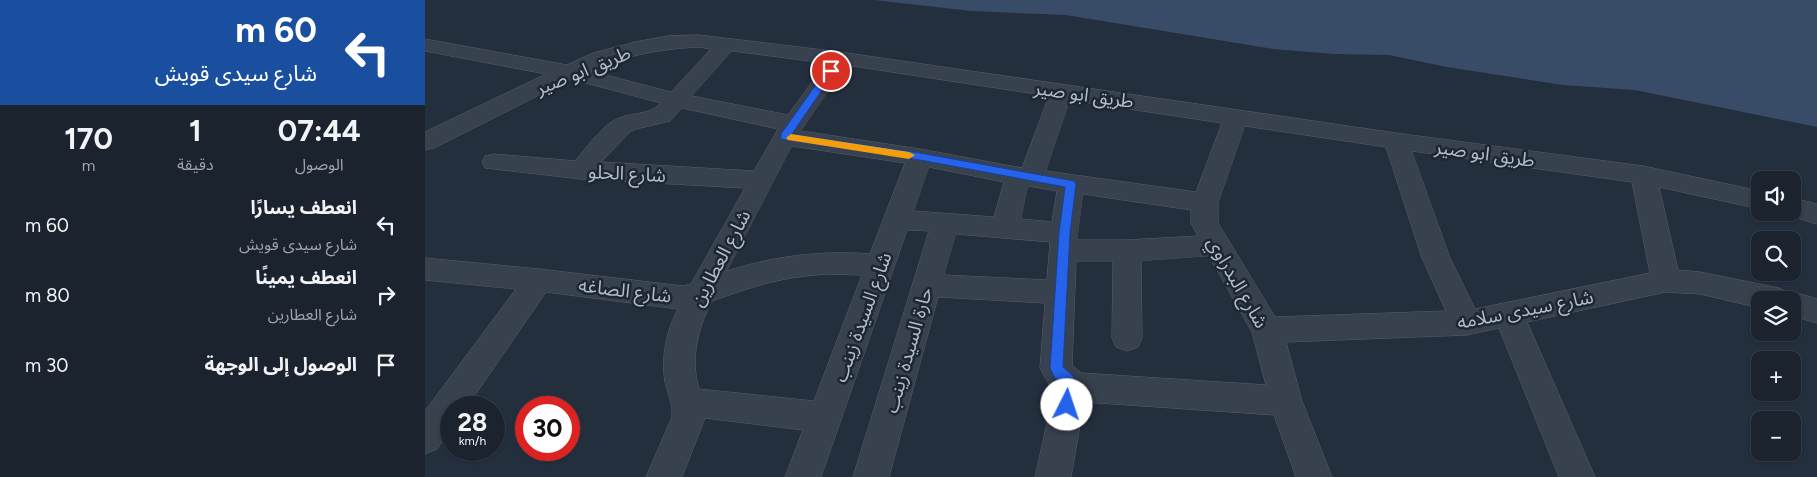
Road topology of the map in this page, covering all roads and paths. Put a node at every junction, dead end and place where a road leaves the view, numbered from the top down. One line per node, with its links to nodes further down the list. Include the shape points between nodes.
1 (728, 43): 3 (street, طريق ابو صير); 4 (street, طريق ابو صير, via 699,41 635,48); 6 (street)
2 (425, 45): 4 (street)
3 (840, 58): 5 (street, طريق ابو صير); 8 (street, شارع العطارين)
4 (569, 72): 6 (street); 10 (street, طريق ابو صير)
5 (1062, 91): 7 (street, طريق ابو صير); 15 (street)
6 (675, 100): 8 (street); 13 (street, via 662,116 654,120 633,121 620,127)
7 (1236, 117): 9 (street, طريق ابو صير); 19 (street, شارع البدراوي)
8 (789, 130): 11 (street); 16 (street, شارع العطارين)
9 (1396, 141): 14 (street, طريق ابو صير); 39 (street, via 1436,258)
10 (425, 142)
11 (920, 157): 15 (street); 22 (street, شارع السيدة زينب)
12 (494, 162): 13 (street, شارع الحلو)
13 (581, 170): 16 (street, شارع الحلو)
14 (1643, 175): 18 (street, طريق ابو صير); 31 (street)
15 (1024, 177): 17 (street); 24 (street)
16 (761, 180): 34 (street, شارع العطارين)
17 (1071, 184): 19 (street); 25 (street)
18 (1751, 198)
19 (1205, 203): 26 (street, شارع البدراوي, via 1204,223)
20 (1801, 210): 21 (street)
21 (1817, 214)
22 (897, 219): 23 (street); 28 (street, شارع السيدة زينب)
23 (945, 223): 24 (street); 32 (street, حارة السيدة زينب)
24 (1005, 228): 25 (street)
25 (1064, 241): 27 (street); 33 (street)
26 (1218, 245): 27 (street); 40 (street, شارع البدراوي)
27 (1127, 251): 41 (street)
28 (880, 266): 34 (street, شارع الصاغه, via 847,262 811,263 775,269); 45 (street, شارع السيدة زينب)
29 (425, 269): 30 (street, شارع الصاغه)
30 (539, 280): 34 (street, شارع الصاغه, via 683,298); 46 (street)
31 (1667, 281): 35 (street, شارع سيدى سلامه, via 1700,283); 38 (street, شارع سيدى سلامه)
32 (927, 285): 33 (street); 49 (street, حارة السيدة زينب)
33 (1061, 292): 42 (street, via 1056,368)
34 (701, 294): 44 (street, شارع العطارين, via 684,330 679,360 681,382)
35 (1751, 294)
36 (1801, 306): 37 (street)
37 (1817, 311)
38 (1509, 314): 39 (street, شارع سيدى سلامه); 52 (street)
39 (1467, 323): 40 (street, شارع سيدى سلامه)
40 (1267, 330): 43 (street, شارع البدراوي)
41 (1127, 338)
42 (1071, 387): 43 (street); 50 (street)
43 (1287, 401): 51 (street, شارع البدراوي)
44 (689, 402): 45 (street); 47 (street, شارع العطارين, via 689,418)
45 (825, 417): 48 (street, شارع السيدة زينب)
46 (425, 438)
47 (664, 477)
48 (803, 477)
49 (871, 477)
50 (1053, 477)
51 (1314, 477)
52 (1577, 477)

